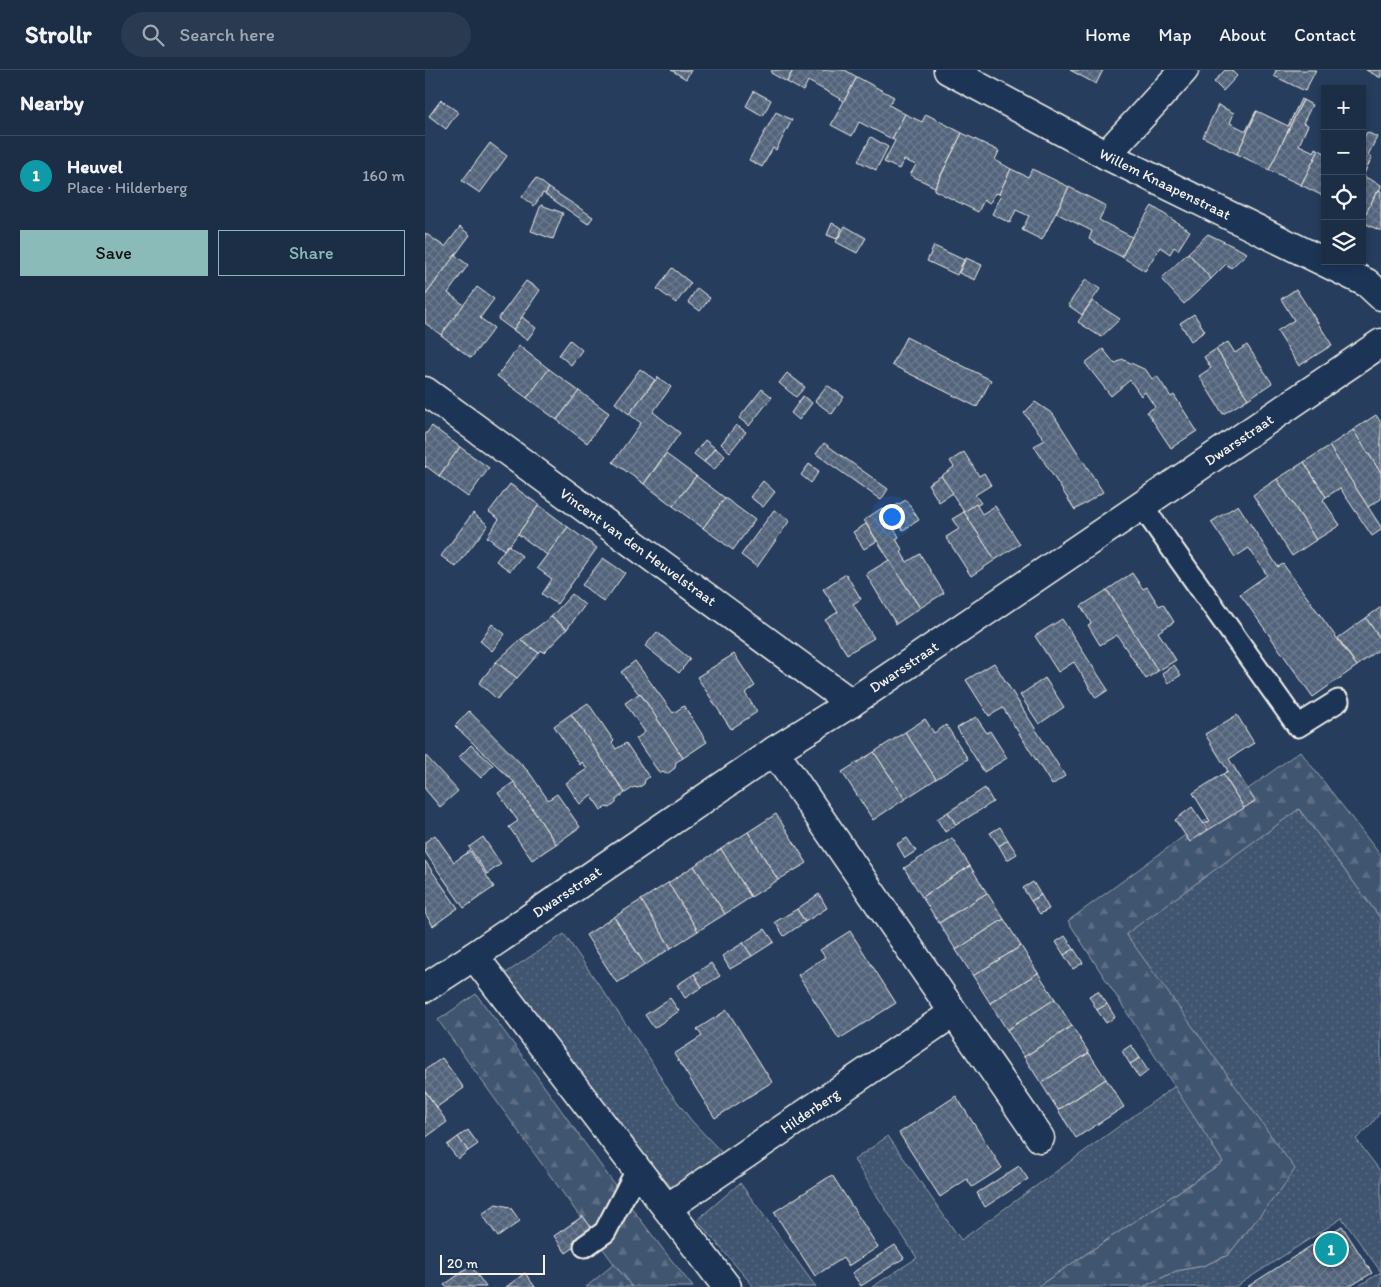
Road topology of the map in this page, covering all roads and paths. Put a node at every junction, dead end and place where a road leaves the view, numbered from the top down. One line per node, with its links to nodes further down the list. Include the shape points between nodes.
1 (948, 70): 3 (street, Willem Knaapenstraat)
2 (1184, 70): 3 (street)
3 (1105, 155): 4 (street, Willem Knaapenstraat, via 1367,283)
4 (1381, 296)
5 (1381, 343): 7 (street, Dwarsstraat)
6 (425, 391): 9 (street, Vincent van den Heuvelstraat)
7 (1141, 506): 8 (lane, via 1297,726); 9 (street, Dwarsstraat)
8 (1338, 700)
9 (851, 703): 10 (street, Dwarsstraat)
10 (774, 751): 11 (street, Dwarsstraat); 13 (street)
11 (474, 956): 12 (street, Dwarsstraat); 15 (street)
12 (425, 988)
13 (953, 1013): 14 (street); 16 (street, Hilderberg)
14 (1040, 1138)
15 (637, 1170): 16 (street); 17 (lane, via 605,1232)
16 (667, 1208): 18 (street)
17 (585, 1246)
18 (727, 1287)

